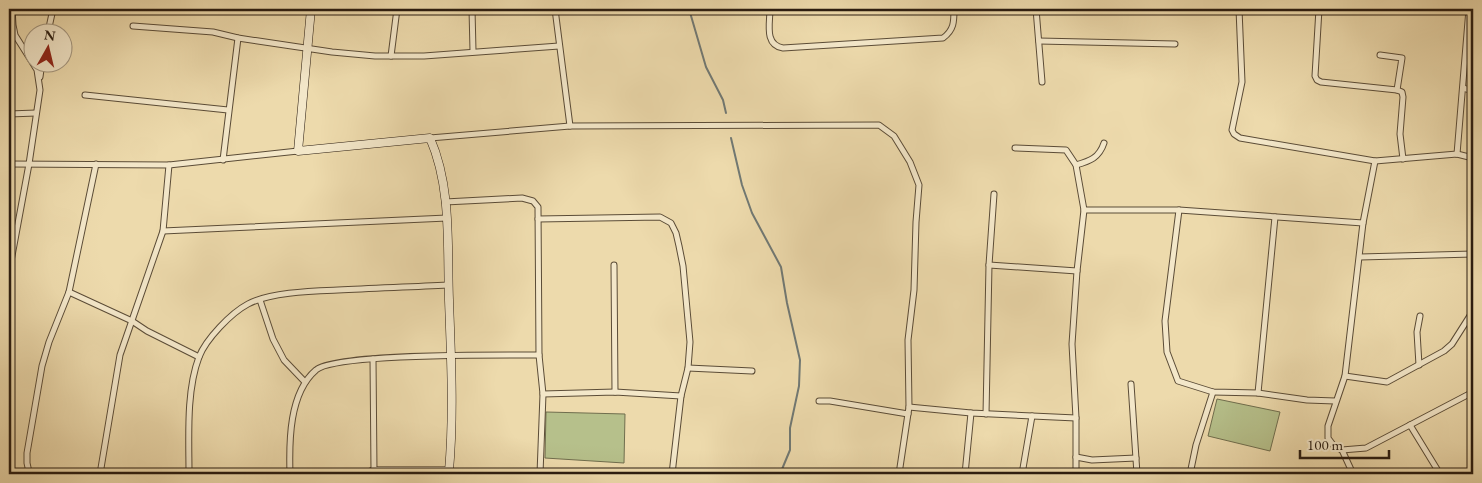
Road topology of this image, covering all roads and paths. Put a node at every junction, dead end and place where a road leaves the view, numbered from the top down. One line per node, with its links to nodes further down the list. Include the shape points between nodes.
1 (12, 9): 24 (street, via 16,35)
2 (53, 9): 13 (street)
3 (311, 9): 19 (street)
4 (397, 9): 22 (street)
5 (472, 9): 20 (street)
6 (555, 9): 18 (street)
7 (770, 9): 8 (street, via 770,41 777,48 943,38 951,32)
8 (954, 9)
9 (1036, 9): 16 (street)
10 (1239, 9): 42 (street, via 1242,82 1232,126 1234,134 1240,138)
11 (1319, 9): 27 (street, via 1317,80)
12 (1469, 9): 26 (street)
13 (50, 22)
14 (133, 26): 15 (street, via 213,32)
15 (238, 38): 19 (street); 30 (street)
16 (1039, 41): 17 (street); 25 (street)
17 (1175, 44)
18 (559, 46): 20 (street); 33 (street)
19 (307, 48): 22 (street); 37 (street)
20 (474, 51): 22 (street)
21 (1380, 55): 27 (street, via 1402,58)
22 (391, 56)
23 (41, 72): 24 (street)
24 (40, 77): 31 (street)
25 (1042, 82)
26 (1463, 88): 28 (street); 38 (street)
27 (1398, 90): 40 (street, via 1403,97 1400,134)
28 (1473, 91)
29 (85, 95): 30 (street)
30 (228, 110): 41 (street)
31 (36, 113): 32 (street); 44 (street)
32 (9, 114)
33 (570, 126): 34 (street); 87 (street, via 879,125 894,136 919,185 908,340)
34 (430, 138): 37 (street); 49 (street)
35 (1104, 143): 47 (street, via 1102,151 1094,159)
36 (1015, 148): 47 (street, via 1066,150)
37 (298, 151): 41 (street)
38 (1457, 154): 39 (street); 40 (street)
39 (1473, 158)
40 (1403, 159): 42 (street)
41 (222, 160): 46 (street)
42 (1375, 161): 55 (street)
43 (9, 164): 44 (street)
44 (29, 164): 45 (street); 62 (street)
45 (96, 164): 46 (street); 64 (street)
46 (169, 164): 56 (street)
47 (1076, 165): 50 (street)
48 (994, 194): 60 (street)
49 (445, 202): 53 (street); 54 (street, via 522,198 533,201 538,207)
50 (1084, 210): 51 (street); 61 (street)
51 (1179, 210): 52 (street); 80 (street, via 1165,321 1167,352 1178,381)
52 (1275, 217): 55 (street); 83 (street)
53 (447, 218): 56 (street); 63 (street)
54 (538, 218): 69 (street); 74 (street, via 660,217 671,223 683,266 690,342)
55 (1364, 223): 58 (street)
56 (163, 231): 68 (street)
57 (1472, 256): 58 (street)
58 (1360, 257): 76 (street)
59 (614, 265): 79 (street)
60 (988, 265): 61 (street); 90 (street)
61 (1077, 271): 92 (street, via 1072,344)
62 (9, 272)
63 (448, 285): 65 (street, via 296,292); 70 (street)
64 (69, 292): 68 (street); 100 (street, via 42,366 27,453 29,472)
65 (260, 300): 71 (street, via 235,314 208,340); 77 (street, via 284,360)
66 (1473, 311): 73 (street, via 1452,344)
67 (1420, 316): 73 (street, via 1417,332)
68 (132, 321): 71 (street, via 147,332); 101 (street, via 116,370)
69 (540, 355): 70 (street); 82 (street)
70 (451, 356): 72 (street); 98 (street)
71 (199, 357): 102 (street, via 189,417)
72 (373, 359): 77 (street, via 324,365); 97 (street)
73 (1419, 365): 76 (street, via 1387,382)
74 (688, 368): 75 (street); 84 (street)
75 (752, 371)
76 (1345, 376): 86 (street)
77 (305, 382): 103 (street, via 292,425)
78 (1131, 384): 96 (street)
79 (615, 392): 82 (street); 84 (street)
80 (1213, 392): 83 (street); 113 (street)
81 (1473, 392): 93 (street)
82 (543, 394): 106 (street)
83 (1258, 394): 86 (street)
84 (681, 396): 107 (street)
85 (819, 401): 89 (street)
86 (1335, 401): 94 (street, via 1328,438)
87 (909, 407): 88 (street); 89 (street)
88 (971, 413): 90 (street); 109 (street)
89 (908, 414): 108 (street)
90 (986, 414): 91 (street)
91 (1032, 416): 92 (street); 110 (street)
92 (1076, 418): 95 (street)
93 (1410, 425): 94 (street, via 1366,448); 115 (street)
94 (1342, 450): 114 (street)
95 (1076, 458): 96 (street); 111 (street)
96 (1136, 458): 112 (street)
97 (374, 471): 99 (street); 104 (street)
98 (450, 471): 99 (street); 105 (street)
99 (431, 472)
100 (33, 474)
101 (100, 474)
102 (188, 474)
103 (290, 474)
104 (364, 474)
105 (478, 474)
106 (540, 474)
107 (672, 474)
108 (899, 474)
109 (965, 474)
110 (1022, 474)
111 (1076, 474)
112 (1137, 474)
113 (1190, 474)
114 (1353, 474)
115 (1440, 474)

